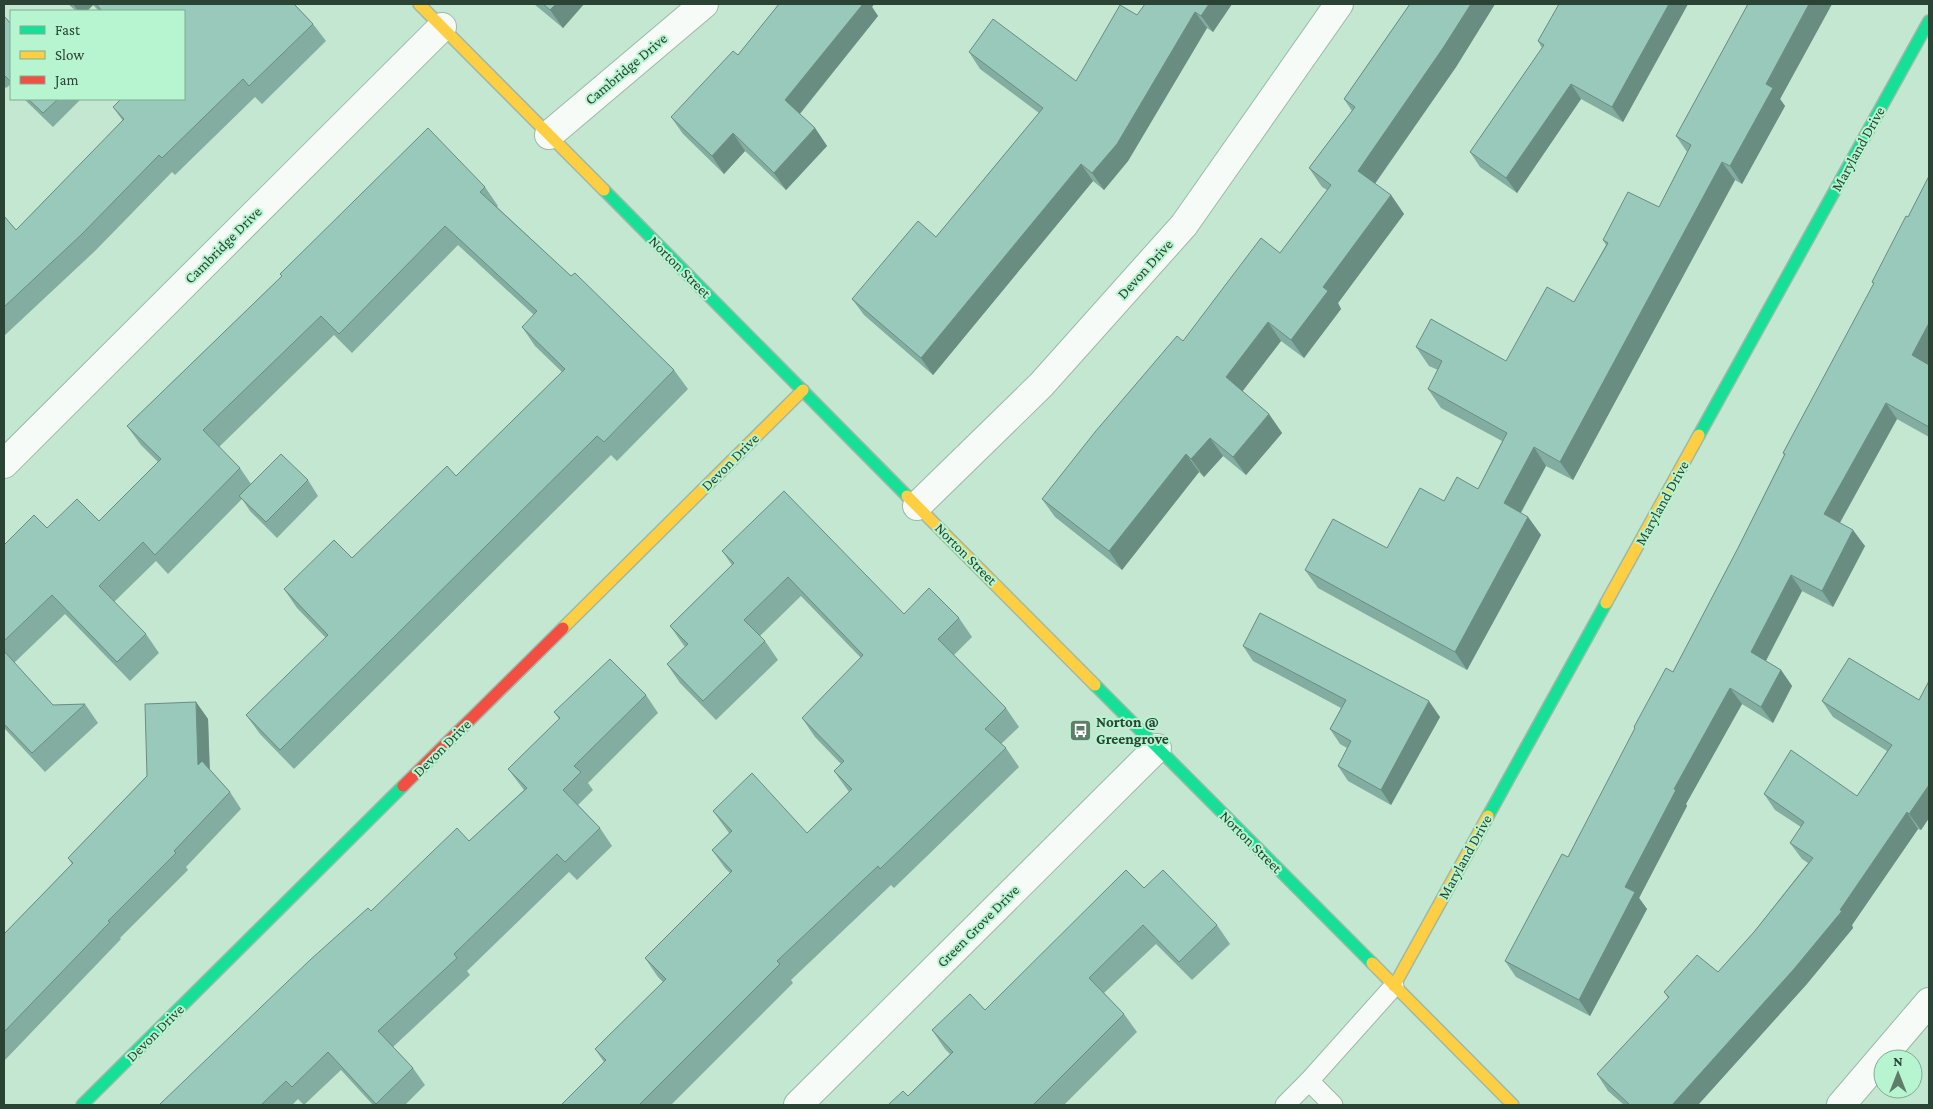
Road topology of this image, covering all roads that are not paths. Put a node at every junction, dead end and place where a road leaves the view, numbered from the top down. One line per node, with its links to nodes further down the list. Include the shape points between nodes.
1 (419, 4): 5 (street, Norton Street)
2 (704, 4): 6 (street, Cambridge Drive)
3 (1340, 4): 9 (street, Devon Drive, via 1184,225 1041,386)
4 (1929, 20): 11 (street, Maryland Drive)
5 (442, 27): 6 (street, Norton Street); 8 (street, Cambridge Drive)
6 (549, 135): 7 (street, Norton Street)
7 (802, 390): 9 (street, Norton Street); 14 (street, Devon Drive)
8 (4, 464)
9 (917, 506): 10 (street, Norton Street)
10 (1158, 748): 11 (street, Norton Street); 15 (street, Green Grove Drive)
11 (1394, 986): 13 (lane); 18 (street, Norton Street)
12 (1929, 1002): 19 (street)
13 (1309, 1081): 16 (lane); 17 (lane)
14 (82, 1105)
15 (798, 1105)
16 (1285, 1105)
17 (1333, 1105)
18 (1513, 1105)
19 (1840, 1105)

